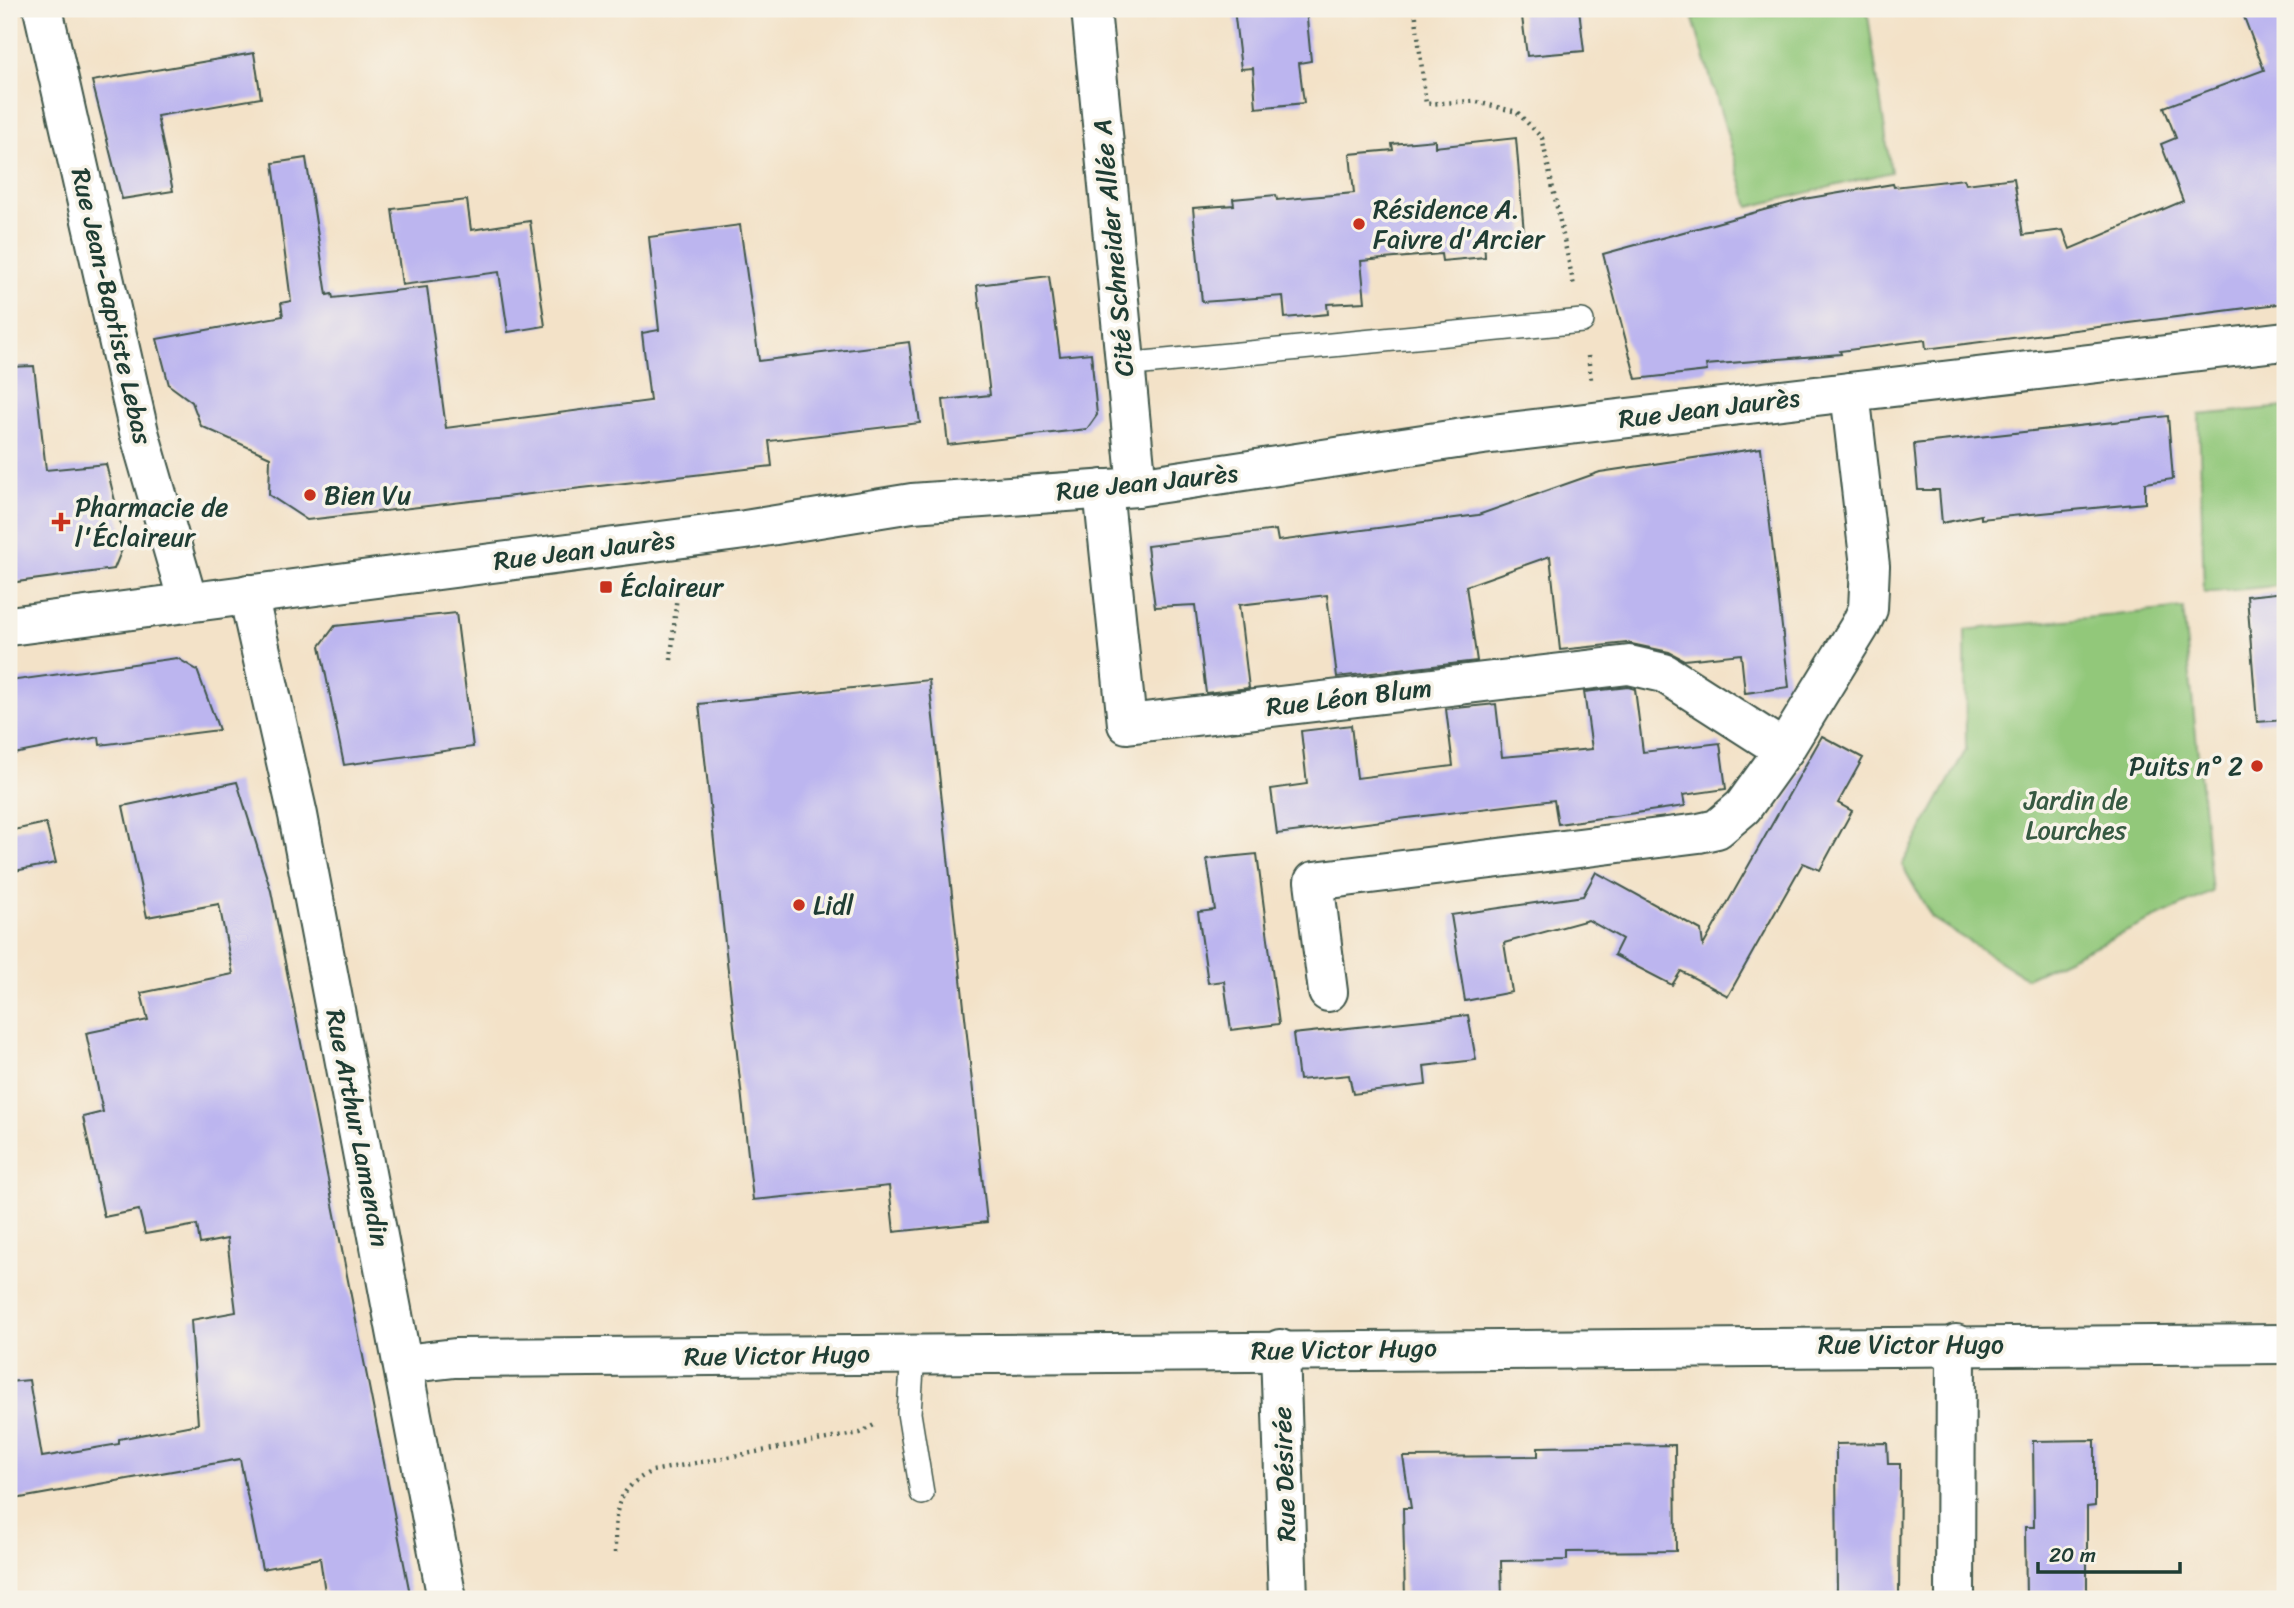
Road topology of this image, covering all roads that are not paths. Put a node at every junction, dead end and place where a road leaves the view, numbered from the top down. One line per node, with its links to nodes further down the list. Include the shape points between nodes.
1 (43, 9): 8 (street, Rue Jean-Baptiste Lebas, via 139,432)
2 (1091, 9): 5 (street, Cité Schneider Allée A)
3 (1582, 321): 5 (lane)
4 (2285, 341): 6 (street, Rue Jean Jaurès)
5 (1123, 365): 7 (street, Cité Schneider Allée A)
6 (1850, 392): 7 (street, Rue Jean Jaurès, via 1598,421); 11 (street, via 1870,566 1868,609)
7 (1120, 488): 8 (street, Rue Jean Jaurès, via 912,503 780,525); 11 (street, Rue Léon Blum, via 1127,724 1629,665 1664,673)
8 (220, 598): 9 (street, Rue Jean Jaurès); 10 (street, Rue Jean-Baptiste Lebas)
9 (9, 626)
10 (263, 657): 17 (street, Rue Arthur Lamendin, via 296,803)
11 (1784, 750): 12 (street, via 1743,807 1717,829 1314,881)
12 (1328, 992)
13 (1956, 1344): 14 (street, Rue Victor Hugo); 15 (street, Rue Victor Hugo); 21 (street)
14 (2285, 1344)
15 (1280, 1349): 16 (street, Rue Victor Hugo); 20 (street, Rue Désirée)
16 (895, 1354): 17 (street, Rue Victor Hugo, via 455,1358); 18 (lane)
17 (403, 1363): 19 (street, Rue Arthur Lamendin)
18 (922, 1493)
19 (447, 1599)
20 (1288, 1599)
21 (1955, 1599)

